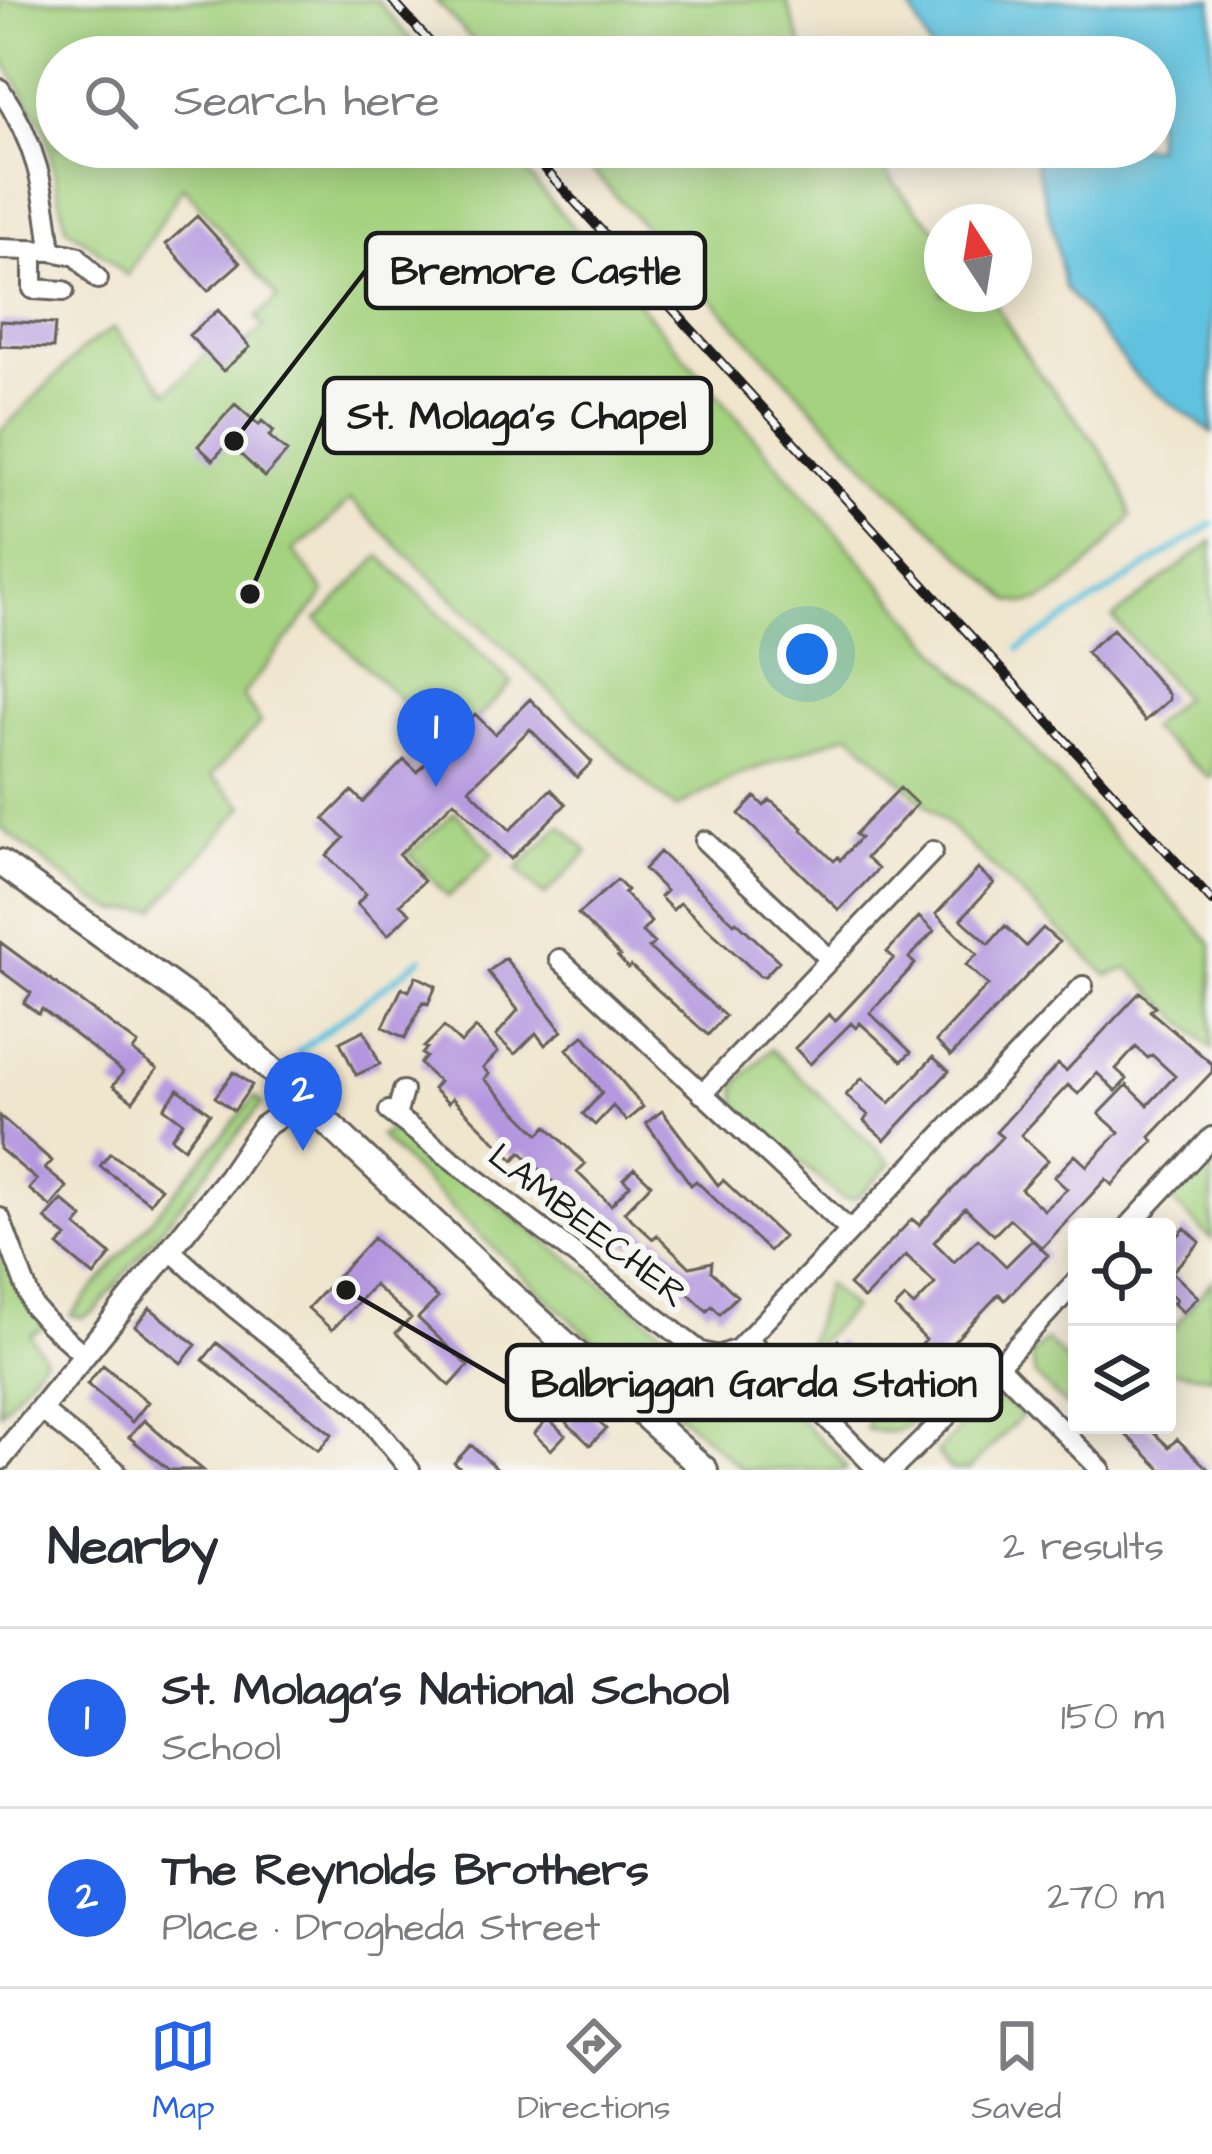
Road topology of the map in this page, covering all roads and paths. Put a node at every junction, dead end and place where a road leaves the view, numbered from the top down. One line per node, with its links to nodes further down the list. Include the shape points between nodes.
1 (0, 89): 2 (street)
2 (36, 161)
3 (38, 168): 5 (street)
4 (0, 249): 5 (street)
5 (42, 251): 6 (street, via 77,256); 7 (street, via 33,289)
6 (98, 279)
7 (64, 291)
8 (705, 842): 12 (street)
9 (933, 851): 12 (street)
10 (0, 862): 15 (main road, via 216,1018)
11 (559, 959): 16 (street)
12 (830, 959): 16 (street)
13 (1084, 986): 20 (street)
14 (403, 1091): 23 (street, LAMBEECHER, via 393,1113 701,1352 730,1353)
15 (298, 1094): 21 (street); 30 (main road)
16 (702, 1094): 20 (street)
17 (1212, 1137): 19 (street)
18 (0, 1218): 24 (street, via 33,1306)
19 (1136, 1218)
20 (850, 1231): 23 (street)
21 (169, 1250): 24 (street); 29 (street, via 360,1408)
22 (1068, 1292): 25 (street)
23 (748, 1339): 31 (street)
24 (83, 1354): 26 (street)
25 (998, 1366): 32 (street); 33 (street)
26 (40, 1409): 27 (street); 28 (street)
27 (0, 1459)
28 (115, 1470)
29 (410, 1470)
30 (705, 1470)
31 (878, 1470)
32 (892, 1470)
33 (1101, 1470)

